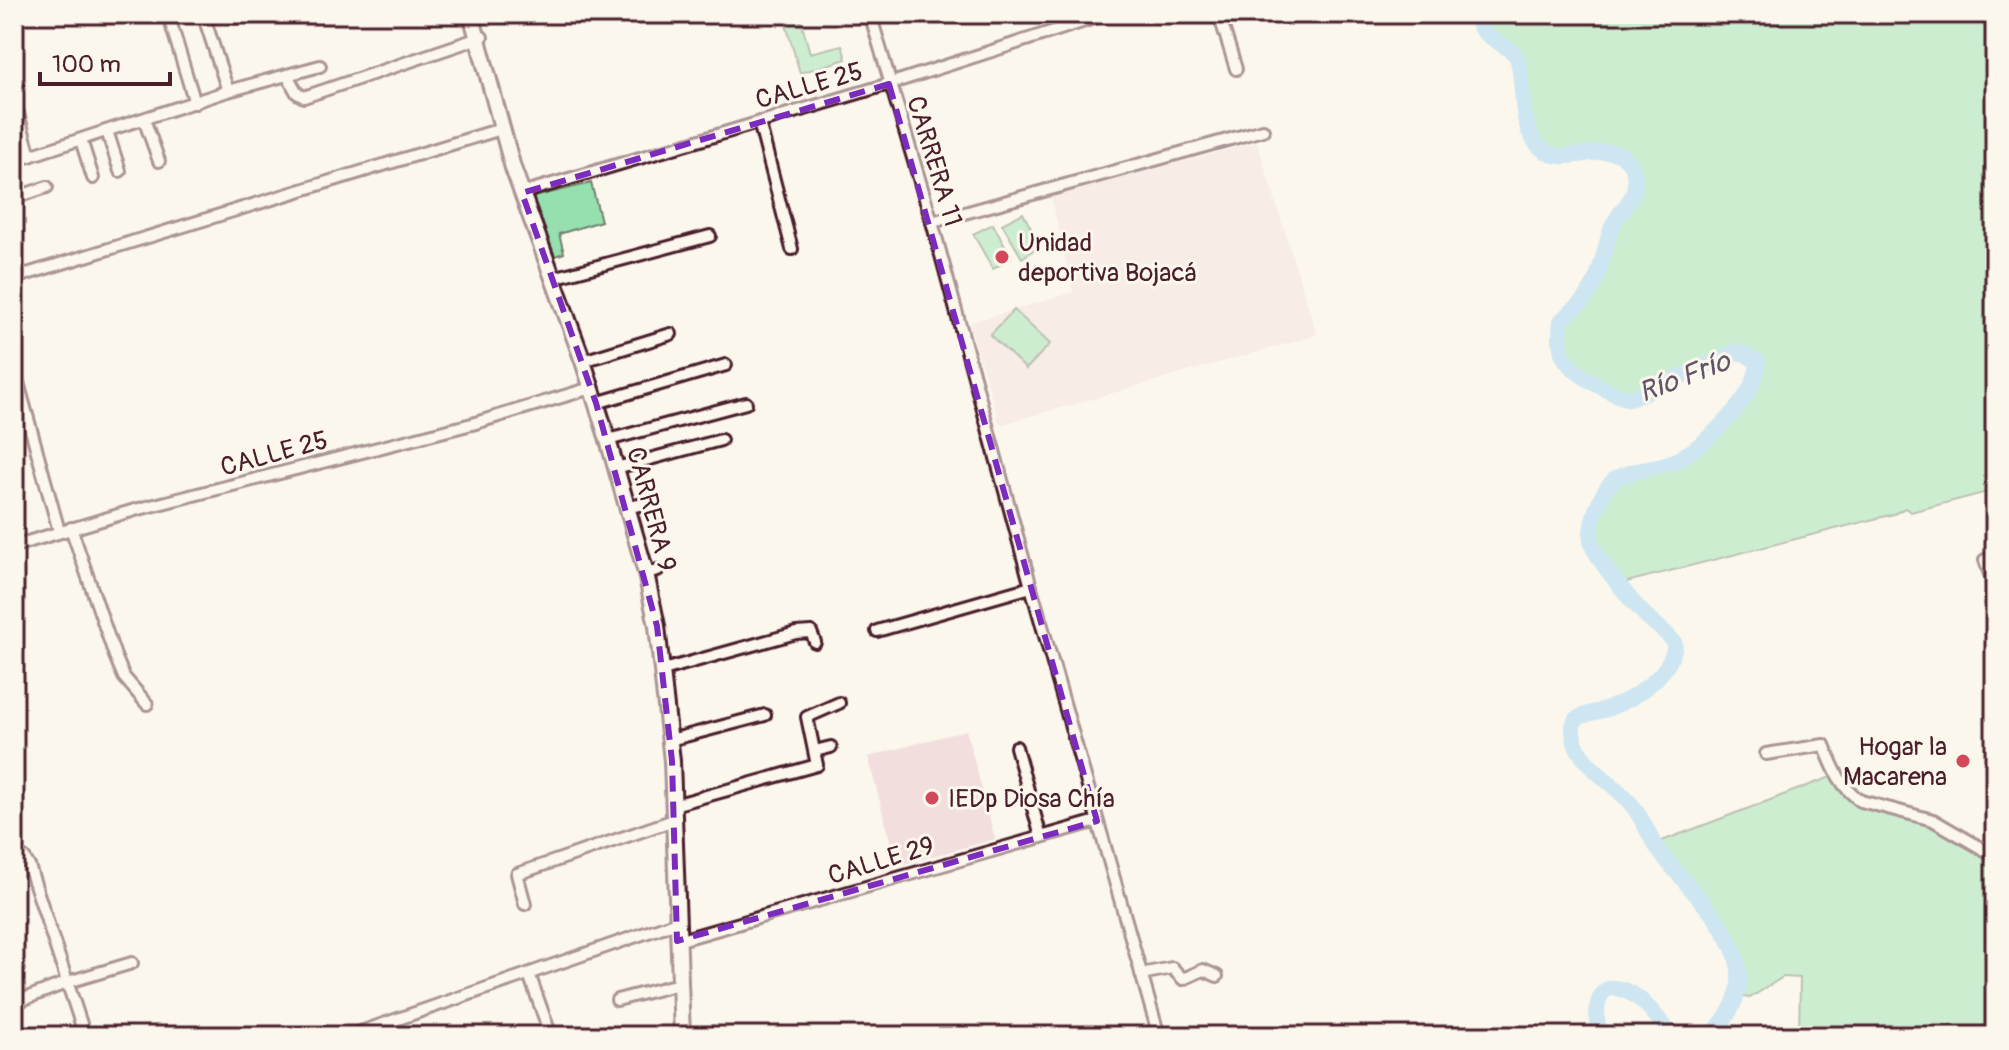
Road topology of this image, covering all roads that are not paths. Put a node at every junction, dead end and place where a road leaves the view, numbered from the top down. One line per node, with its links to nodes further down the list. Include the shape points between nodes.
1 (168, 14): 14 (street)
2 (203, 14): 12 (street)
3 (471, 14): 7 (main road, CARRERA 9)
4 (870, 14): 11 (street, CARRERA 11)
5 (1107, 14): 11 (street, CALLE 25)
6 (1219, 14): 9 (street)
7 (480, 38): 10 (street, via 304,97); 17 (main road, CARRERA 9)
8 (320, 66): 10 (street)
9 (1236, 69)
10 (287, 75): 12 (street)
11 (889, 84): 16 (street, CALLE 25); 29 (street, CARRERA 11)
12 (228, 91): 14 (street)
13 (15, 103): 21 (street)
14 (195, 103): 15 (street)
15 (144, 119): 19 (street); 23 (street)
16 (759, 122): 27 (street, CALLE 25); 31 (street)
17 (501, 129): 27 (main road, CARRERA 9); 32 (street)
18 (1263, 130): 29 (street)
19 (107, 131): 20 (street); 24 (street)
20 (81, 140): 21 (street); 25 (street)
21 (30, 156): 22 (street)
22 (14, 161)
23 (159, 161)
24 (120, 171)
25 (93, 178)
26 (47, 187): 28 (street)
27 (522, 193): 33 (main road, CARRERA 9)
28 (14, 198)
29 (932, 222): 50 (street, CARRERA 11)
30 (710, 236): 33 (street)
31 (792, 249)
32 (14, 278)
33 (553, 278): 35 (main road, CARRERA 9)
34 (671, 334): 35 (street)
35 (583, 361): 38 (main road, CARRERA 9)
36 (726, 365): 39 (street)
37 (14, 368): 47 (street)
38 (591, 388): 39 (main road, CARRERA 9); 46 (street, CALLE 25)
39 (596, 403): 41 (main road, CARRERA 9)
40 (746, 403): 41 (street)
41 (608, 440): 43 (main road, CARRERA 9)
42 (721, 440): 43 (street)
43 (616, 468): 45 (main road, CARRERA 9)
44 (645, 504): 45 (street)
45 (628, 507): 54 (main road, CARRERA 9, via 652,571)
46 (71, 528): 47 (street, CALLE 25); 56 (street, via 124,677)
47 (59, 531): 48 (street, CALLE 25)
48 (14, 546)
49 (1985, 560): 51 (street)
50 (1031, 587): 52 (street); 64 (street, CARRERA 11)
51 (1995, 588)
52 (877, 631)
53 (815, 642): 54 (street, via 811,632 796,633)
54 (663, 670): 58 (main road, CARRERA 9)
55 (839, 703): 61 (street, via 807,717)
56 (147, 704)
57 (765, 715): 58 (street)
58 (670, 740): 63 (main road, CARRERA 9)
59 (831, 747): 61 (street)
60 (1016, 747): 65 (street)
61 (815, 751): 63 (street, via 817,765)
62 (1766, 754): 66 (street, via 1824,745 1836,775 1861,801 1933,820)
63 (674, 812): 68 (street, via 517,874); 69 (main road, CARRERA 9)
64 (1097, 821): 65 (street, CALLE 29); 73 (street, CARRERA 11)
65 (1041, 837): 70 (street, CALLE 29)
66 (1995, 856)
67 (14, 860): 75 (street, via 24,858 29,866)
68 (525, 904)
69 (677, 922): 70 (main road, CARRERA 9); 72 (street)
70 (677, 941): 76 (main road, CARRERA 9)
71 (132, 963): 75 (street)
72 (529, 974): 80 (street); 81 (street)
73 (1141, 974): 74 (street, via 1172,968 1183,979 1203,970); 83 (street, CARRERA 11)
74 (1217, 976)
75 (68, 982): 78 (street); 79 (street)
76 (679, 984): 77 (street); 82 (main road, CARRERA 9)
77 (617, 1000)
78 (14, 1003)
79 (85, 1036)
80 (349, 1036)
81 (551, 1036)
82 (682, 1036)
83 (1159, 1036)

